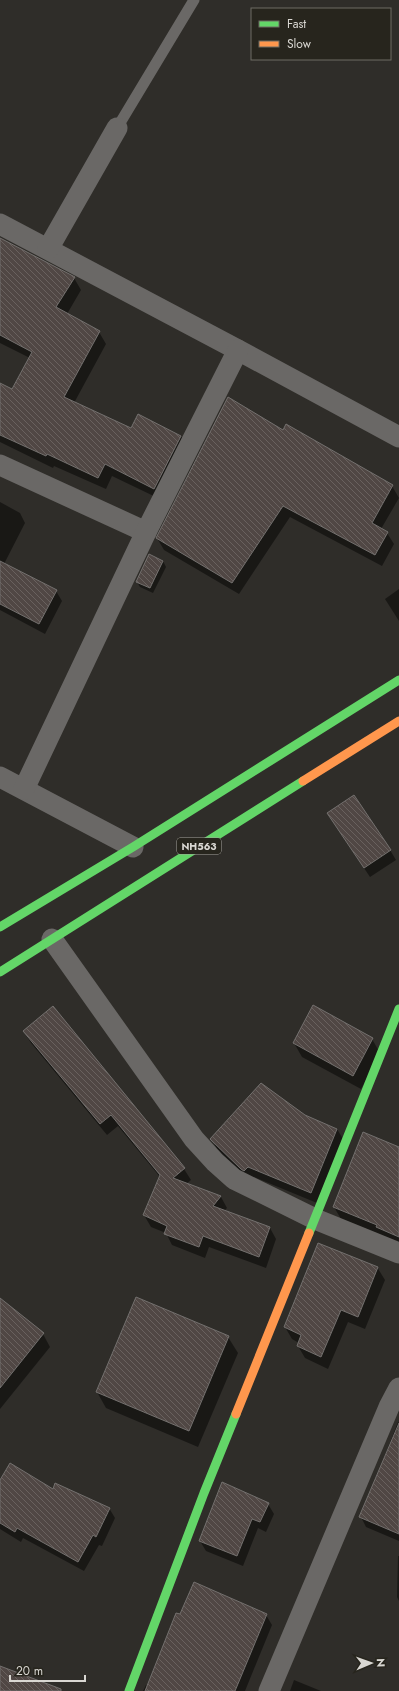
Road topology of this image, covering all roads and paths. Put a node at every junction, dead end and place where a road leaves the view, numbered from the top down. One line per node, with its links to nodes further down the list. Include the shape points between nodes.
1 (194, 0): 2 (lane)
2 (117, 128): 4 (street)
3 (0, 224): 4 (street)
4 (48, 249): 5 (street)
5 (238, 350): 6 (street); 8 (street)
6 (399, 437)
7 (0, 465): 8 (street)
8 (146, 532): 12 (street)
9 (399, 680): 13 (main road, NH563)
10 (399, 721): 15 (main road, NH563)
11 (0, 778): 12 (street)
12 (24, 789): 13 (street)
13 (133, 847): 14 (main road, NH563)
14 (0, 927)
15 (52, 939): 16 (main road, NH563); 18 (street, via 194,1139 215,1162 234,1178)
16 (0, 972)
17 (399, 1009): 18 (main road)
18 (315, 1219): 19 (street); 21 (main road, via 204,1493)
19 (399, 1253)
20 (399, 1388): 22 (street)
21 (129, 1691)
22 (269, 1691)

